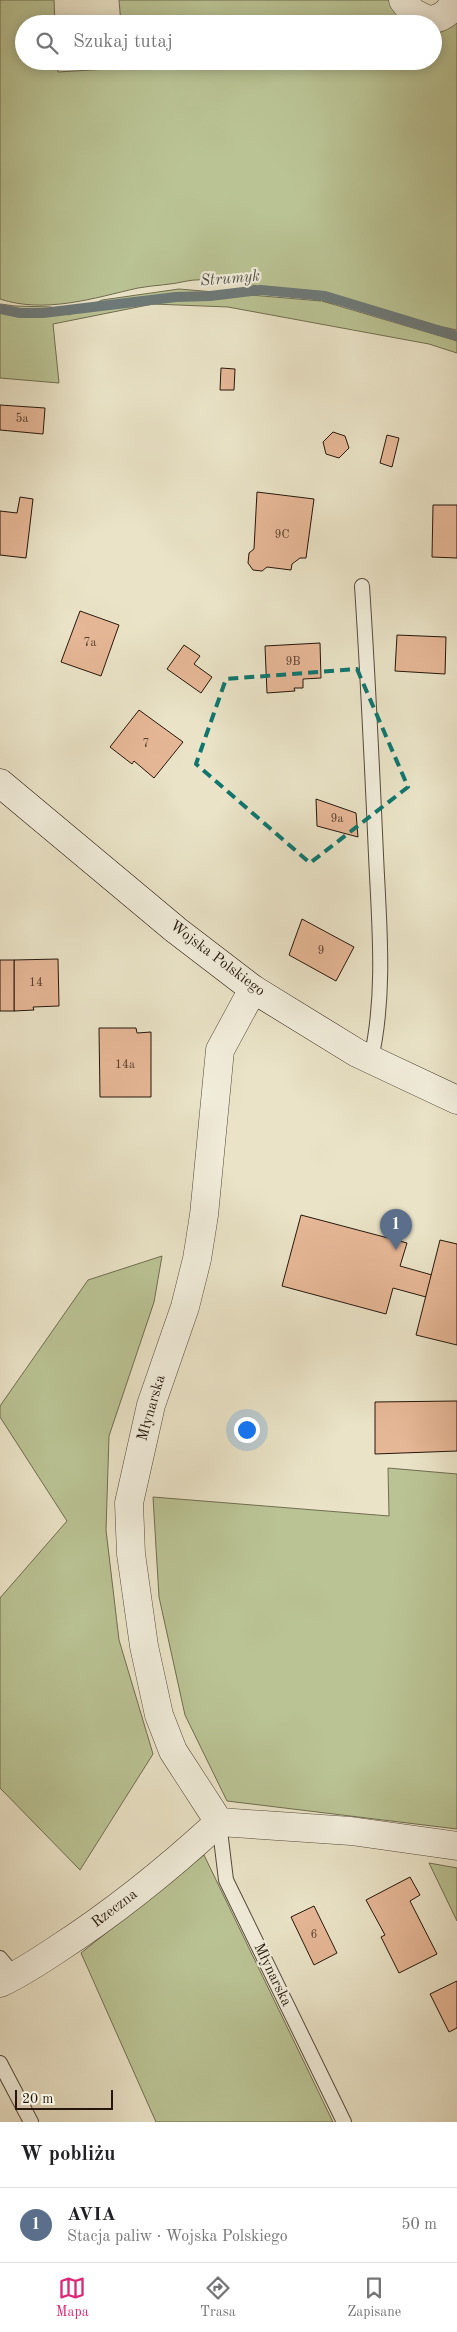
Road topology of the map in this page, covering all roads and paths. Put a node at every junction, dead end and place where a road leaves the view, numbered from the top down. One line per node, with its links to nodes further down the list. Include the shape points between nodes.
1 (403, 0): 3 (street)
2 (454, 0): 4 (street, via 452,8)
3 (418, 15)
4 (442, 16)
5 (362, 586): 8 (lane, via 381,959 376,1037)
6 (0, 783): 7 (street, Wojska Polskiego, via 176,930)
7 (253, 989): 8 (street, Wojska Polskiego); 10 (street, Młynarska, via 220,1050 197,1259 185,1307 152,1405 129,1503 136,1591 158,1715 173,1751)
8 (371, 1059): 9 (street, Wojska Polskiego)
9 (457, 1100)
10 (219, 1822): 11 (street, via 351,1830); 12 (street, Rzeczna, via 165,1871 86,1930); 15 (lane, Młynarska, via 226,1880)
11 (457, 1846)
12 (5, 1973)
13 (0, 2063): 14 (lane)
14 (31, 2122)
15 (344, 2122)

